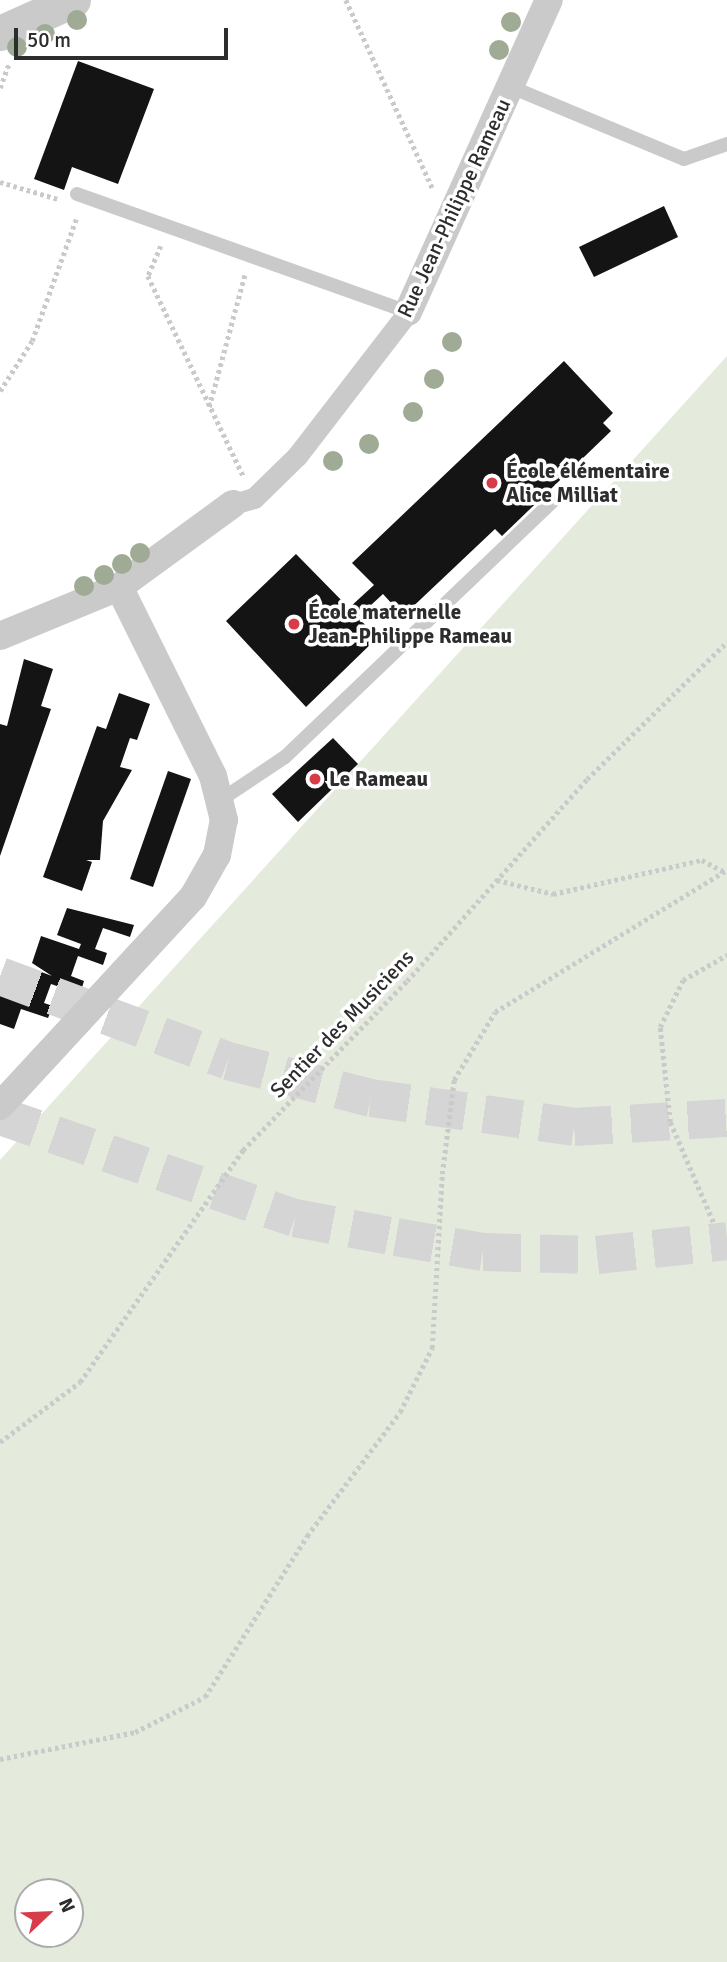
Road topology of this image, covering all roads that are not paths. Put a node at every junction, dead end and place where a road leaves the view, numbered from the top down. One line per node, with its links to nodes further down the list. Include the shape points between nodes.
1 (73, 0): 3 (street)
2 (549, 0): 4 (street, Rue Jean-Philippe Rameau)
3 (5, 48)
4 (511, 87): 5 (lane, via 684,159); 7 (street, Rue Jean-Philippe Rameau)
5 (727, 144)
6 (81, 196): 7 (lane)
7 (408, 312): 8 (street, Rue Jean-Philippe Rameau, via 368,371)
8 (244, 501): 10 (street, Rue Jean-Philippe Rameau)
9 (553, 501): 12 (lane, via 285,757)
10 (119, 587): 11 (street, Rue Jean-Philippe Rameau); 12 (street, via 213,776)
11 (0, 637)
12 (219, 801): 13 (street, via 224,820 217,855 192,897)
13 (0, 1106)

